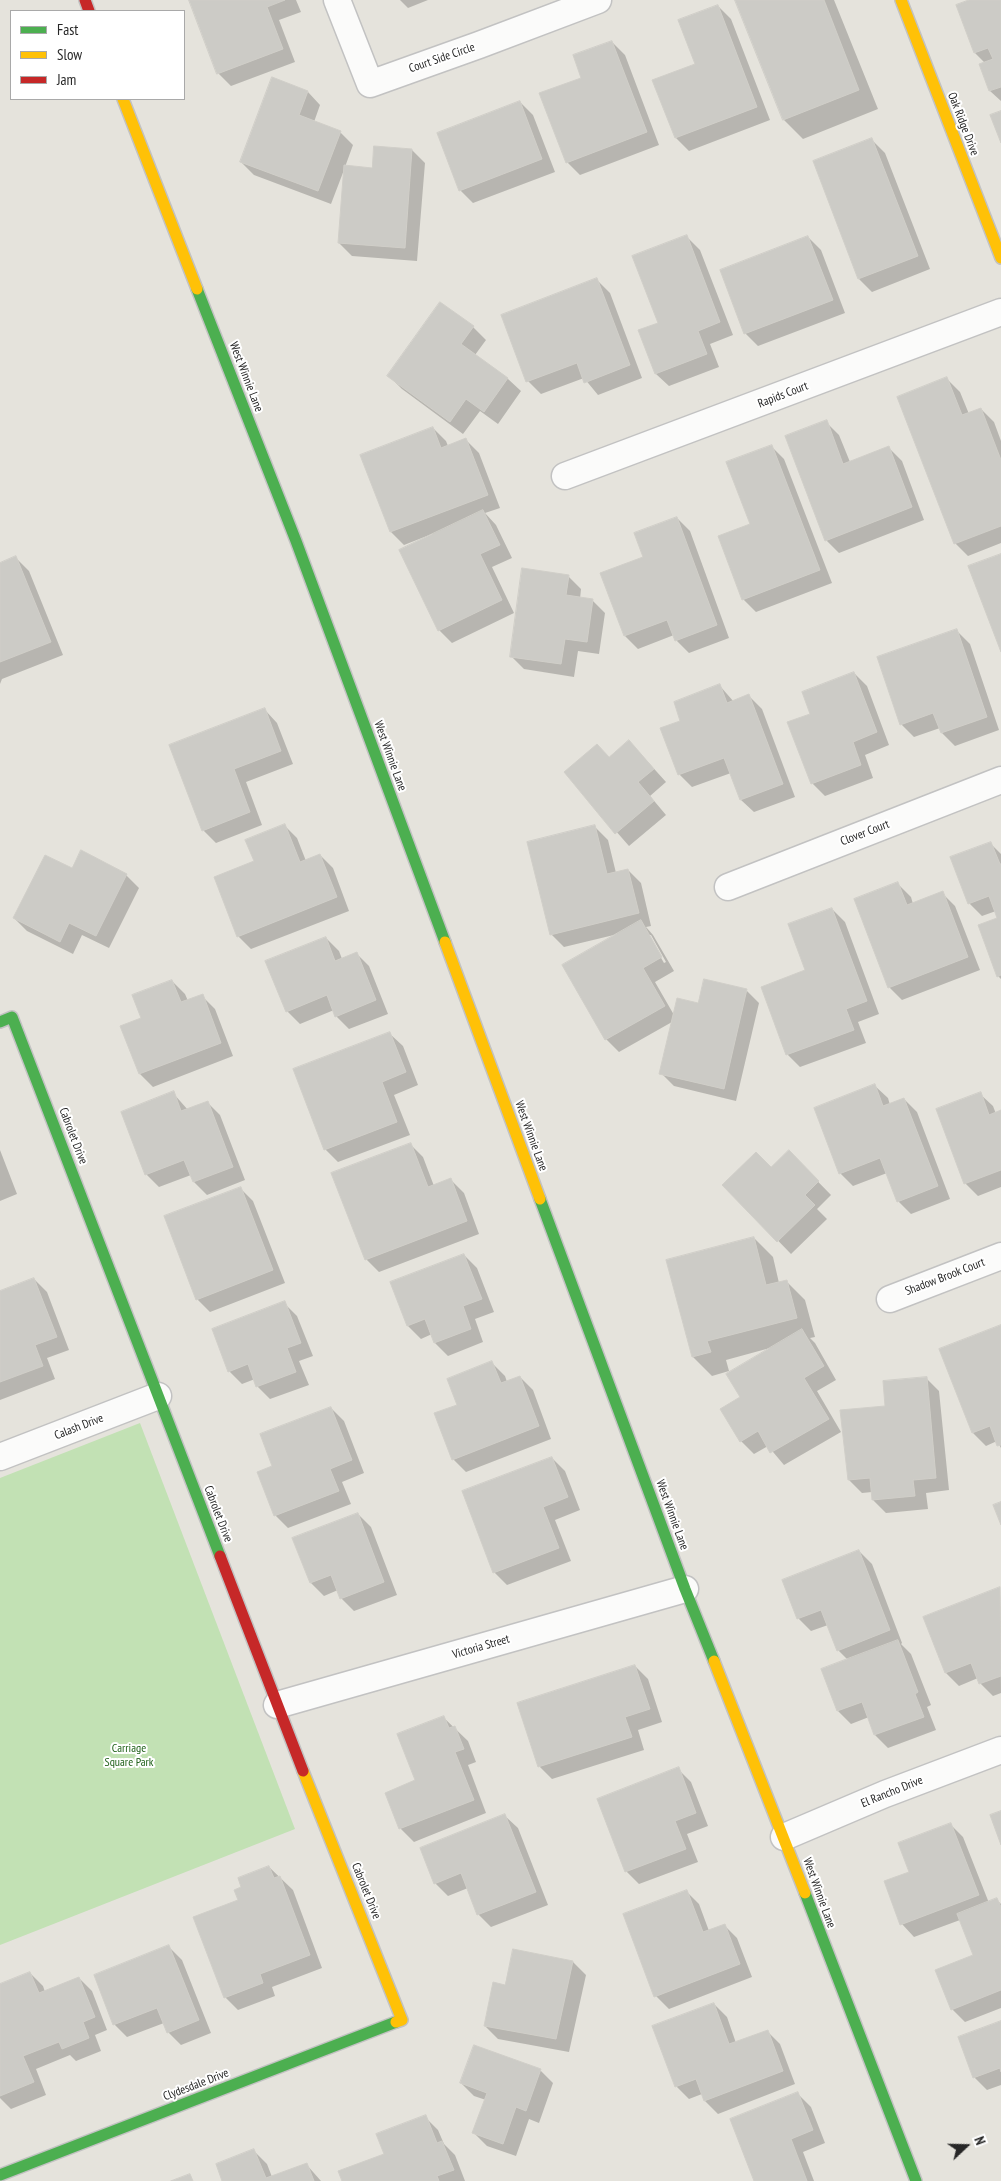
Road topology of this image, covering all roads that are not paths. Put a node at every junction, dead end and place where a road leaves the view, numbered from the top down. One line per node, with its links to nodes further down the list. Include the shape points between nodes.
1 (337, 0): 2 (street, Court Side Circle, via 370,84)
2 (598, 0)
3 (901, 0): 5 (street, Oak Ridge Drive)
4 (123, 100): 15 (street, West Winnie Lane, via 296,542)
5 (1001, 258)
6 (1001, 312): 7 (street, Rapids Court)
7 (565, 476)
8 (1001, 780): 9 (street, Clover Court)
9 (728, 887)
10 (0, 1022): 13 (street, Cabrolet Drive, via 12,1017)
11 (1001, 1256): 12 (street, Shadow Brook Court)
12 (890, 1299)
13 (158, 1396): 14 (street, Calash Drive); 16 (street, Cabrolet Drive)
14 (0, 1457)
15 (684, 1589): 16 (street, Victoria Street); 18 (street, West Winnie Lane)
16 (277, 1705): 19 (street, Cabrolet Drive)
17 (1001, 1750): 18 (street, El Rancho Drive)
18 (784, 1837): 21 (street, West Winnie Lane)
19 (402, 2020): 20 (street, Clydesdale Drive)
20 (0, 2175)
21 (916, 2181)

